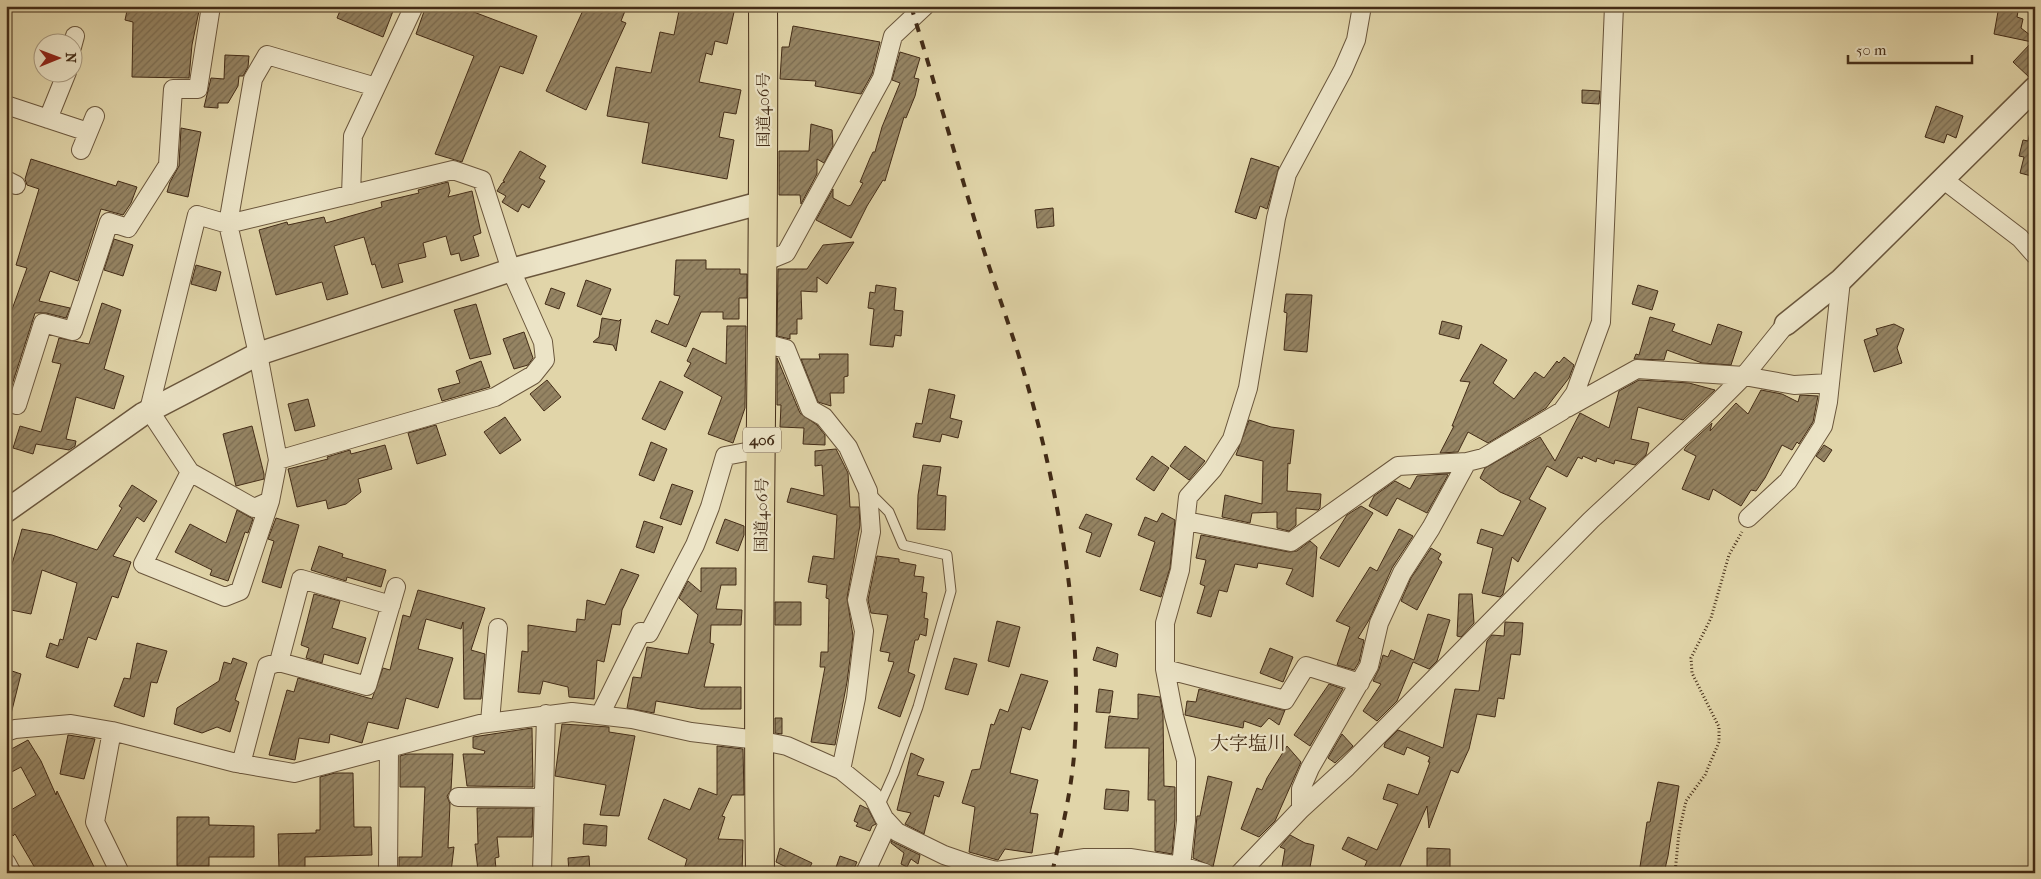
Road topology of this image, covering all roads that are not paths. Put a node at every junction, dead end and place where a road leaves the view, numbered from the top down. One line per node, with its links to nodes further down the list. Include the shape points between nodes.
1 (211, 6): 26 (street, via 198,89 173,89 168,165 128,228 108,222 73,331 42,323 17,405)
2 (414, 6): 8 (street)
3 (763, 6): 15 (highway, 国道406号 / 406)
4 (925, 6): 18 (street, via 893,36 882,78 786,253)
5 (1362, 6): 37 (street, via 1356,40 1343,70 1287,174 1276,218 1248,388 1232,439 1214,469 1188,497)
6 (1614, 6): 28 (street, via 1601,322 1575,393)
7 (62, 82): 11 (street)
8 (376, 87): 14 (street, via 353,136); 16 (street, via 267,55 253,79)
9 (2035, 88): 13 (street)
10 (6, 105): 11 (street)
11 (48, 118): 12 (street, via 91,124)
12 (81, 150)
13 (1944, 180): 17 (street, via 2020,238); 20 (street)
14 (351, 195): 16 (street); 19 (street, via 453,170 482,180)
15 (764, 202): 18 (highway, 国道406号 / 406); 19 (street)
16 (228, 224): 23 (street); 27 (street, via 197,215)
17 (2035, 255)
18 (764, 262): 22 (highway, 国道406号 / 406)
19 (511, 270): 23 (street); 30 (street, via 543,342 545,360 533,375 495,397)
20 (1842, 280): 21 (street); 25 (street)
21 (1786, 324): 24 (street)
22 (763, 343): 29 (highway, 国道406号 / 406); 33 (street, via 786,349 810,409 824,417 848,447)
23 (258, 354): 27 (street); 30 (street)
24 (1744, 376): 25 (street, via 1794,385); 28 (street, via 1637,369); 56 (street, via 1591,520)
25 (1830, 383): 36 (street, via 1823,426 1788,481)
26 (6, 401)
27 (149, 410): 32 (street); 35 (street)
28 (1562, 411): 31 (street, via 1483,458)
29 (762, 449): 45 (street, via 725,456 695,545 649,633 641,632); 49 (highway, 国道406号 / 406)
30 (278, 460): 34 (street)
31 (1467, 462): 37 (street, via 1398,466 1291,542); 43 (street, via 1402,574 1379,623 1369,666)
32 (190, 472): 34 (street, via 254,508); 34 (street, via 143,564 225,597 240,591)
33 (868, 491): 52 (street, via 871,532 858,600 864,631 856,698); 55 (lane, via 889,512 903,545 947,555 951,591 918,707)
34 (270, 501)
35 (6, 511)
36 (1748, 518)
37 (1186, 521): 42 (street, via 1180,570 1165,623)
38 (396, 587): 39 (street)
39 (391, 605): 41 (street, via 367,686); 41 (street, via 301,578)
40 (498, 628): 46 (street)
41 (279, 662): 51 (street, via 268,666)
42 (1165, 669): 43 (street, via 1285,700 1306,666); 59 (street, via 1186,760 1186,822)
43 (1360, 682): 56 (street, via 1307,775 1301,789)
44 (546, 714): 45 (street); 46 (street); 54 (street)
45 (600, 715): 49 (street, via 691,732)
46 (490, 722): 50 (street)
47 (112, 731): 48 (street, via 71,724 14,728); 51 (street); 61 (street, via 95,822)
48 (6, 732)
49 (758, 740): 52 (street, via 787,746); 64 (highway, 国道406号 / 406)
50 (389, 748): 51 (street, via 294,773); 62 (street)
51 (241, 764)
52 (841, 770): 55 (street, via 873,796)
53 (458, 797): 54 (street)
54 (544, 798): 63 (street)
55 (878, 808): 57 (street)
56 (1301, 809): 67 (street)
57 (888, 823): 59 (street, via 897,832 944,855 996,870 1085,858 1130,858); 65 (street)
58 (6, 862): 60 (street)
59 (1181, 866): 66 (street)
60 (12, 873)
61 (120, 873)
62 (388, 873)
63 (542, 873)
64 (760, 873)
65 (865, 873)
66 (1205, 873)
67 (1240, 873)

